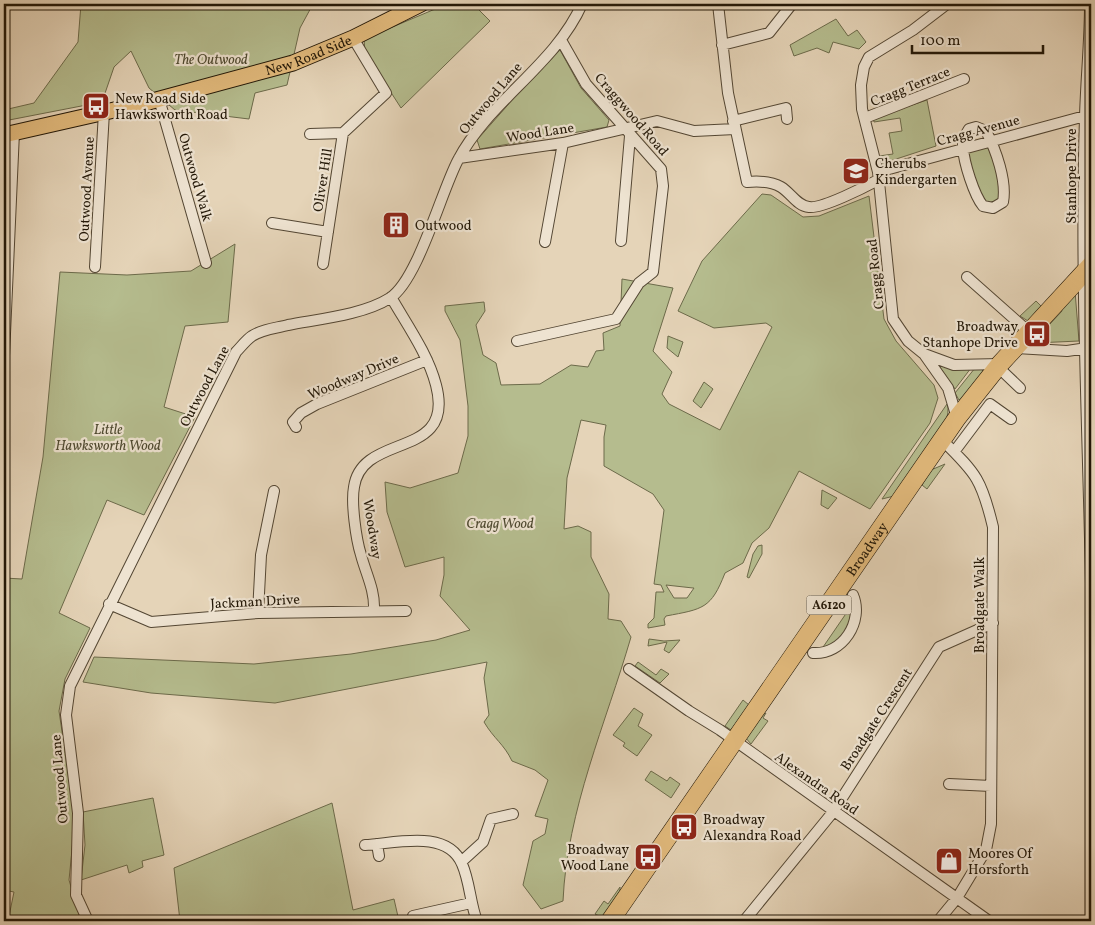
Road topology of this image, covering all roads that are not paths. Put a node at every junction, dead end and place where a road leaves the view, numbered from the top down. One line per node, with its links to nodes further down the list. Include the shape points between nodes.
1 (421, 4): 7 (main road, New Road Side)
2 (582, 4): 8 (street, Outwood Lane)
3 (718, 4): 9 (street)
4 (792, 4): 9 (street, via 769,33)
5 (947, 4): 14 (street, Cragg Road, via 869,57 861,85)
6 (1090, 4): 13 (street, Stanhope Drive)
7 (353, 38): 11 (main road, New Road Side, via 294,63); 17 (street, Oliver Hill, via 386,93)
8 (561, 40): 18 (street, Craggwood Road, via 586,84); 24 (street, Outwood Lane, via 510,92)
9 (722, 45): 16 (street)
10 (964, 79): 14 (street, Cragg Terrace)
11 (159, 99): 12 (main road, New Road Side); 30 (street, Outwood Walk)
12 (104, 112): 19 (main road, New Road Side); 32 (street, Outwood Avenue)
13 (1085, 116): 21 (street, Cragg Avenue); 33 (street, Stanhope Drive)
14 (865, 118): 25 (street, Cragg Road)
15 (787, 119): 16 (street, Wood Lane, via 786,108)
16 (734, 125): 18 (street, Wood Lane, via 694,131 657,121); 25 (street, Cragg Avenue, via 747,182 780,186 798,203 809,207 820,206)
17 (343, 132): 20 (street, Oliver Hill); 27 (street, Oliver Hill)
18 (628, 132): 22 (street, Wood Lane); 28 (street); 37 (street, Craggwood Road, via 661,169 663,186 653,272 639,283 616,319)
19 (9, 134): 41 (street)
20 (310, 134)
21 (991, 142): 23 (street, Cragg Avenue); 23 (street, via 986,131 976,127 968,129); 23 (street, via 1005,191 1002,202 993,208 983,206 977,198)
22 (563, 143): 24 (street, Wood Lane); 29 (street)
23 (962, 148): 25 (street, Cragg Avenue)
24 (459, 158): 35 (street, Outwood Lane, via 420,253 407,279)
25 (878, 176): 40 (street, Cragg Road, via 893,320 908,341)
26 (272, 223): 27 (street, Oliver Hill)
27 (328, 232): 31 (street, Oliver Hill)
28 (621, 241)
29 (545, 242)
30 (206, 263)
31 (323, 264)
32 (95, 267)
33 (1088, 268): 36 (highway, Broadway / A6120); 39 (street, Stanhope Drive)
34 (967, 277): 36 (street)
35 (391, 297): 42 (street, Woodway); 53 (street, Outwood Lane, via 350,312 269,329 252,336 236,352)
36 (1029, 332): 38 (highway, Broadway / A6120)
37 (517, 341)
38 (1014, 348): 39 (street); 43 (highway, Broadway / A6120)
39 (1086, 348): 51 (street, Stanhope Drive)
40 (924, 354): 43 (street, Cragg Road, via 954,365); 46 (street, Cragg Road, via 948,388)
41 (4, 356)
42 (427, 360): 48 (street, Woodway Drive, via 317,404 301,413); 54 (street, Woodway, via 436,386 436,419 429,431 415,441 372,456 360,468 354,487 360,553 374,597)
43 (999, 366): 44 (street); 45 (highway, Broadway / A6120)
44 (1020, 388)
45 (983, 399): 46 (highway, Broadway / A6120); 47 (street); 49 (street)
46 (957, 418): 49 (highway, Broadway / A6120)
47 (1011, 418)
48 (293, 423)
49 (948, 446): 57 (street, Broadgate Walk, via 972,469 985,493 993,527); 60 (highway, Broadway / A6120)
50 (274, 491): 56 (street, via 262,555)
51 (1091, 583)
52 (853, 595): 58 (street, via 856,623 842,643 821,654)
53 (109, 604): 56 (street, Jackman Drive, via 151,622); 72 (street, Outwood Lane, via 70,686 66,715 78,813 76,895)
54 (374, 610): 55 (street, Jackman Drive); 56 (street, Jackman Drive)
55 (406, 611)
56 (258, 613)
57 (992, 623): 62 (street, Broadgate Walk); 63 (street, Broadgate Crescent, via 939,647)
58 (813, 653)
59 (629, 669): 60 (street, Alexandra Road)
60 (734, 741): 63 (street, Alexandra Road); 74 (highway, Broadway / A6120)
61 (949, 784): 62 (street)
62 (991, 786): 69 (street, Broadgate Walk, via 991,824 986,850)
63 (833, 812): 69 (street, Alexandra Road); 75 (street, Broadgate Crescent)
64 (513, 814): 68 (street, via 491,819 483,842)
65 (377, 844): 66 (street); 67 (street); 68 (street, via 408,840 435,843)
66 (365, 845)
67 (379, 856)
68 (461, 862): 70 (street)
69 (957, 898): 76 (street, Broadgate Walk); 77 (street, Alexandra Road)
70 (471, 902): 71 (street); 73 (street)
71 (413, 916)
72 (88, 921)
73 (477, 921)
74 (610, 921)
75 (744, 921)
76 (938, 921)
77 (989, 921)

